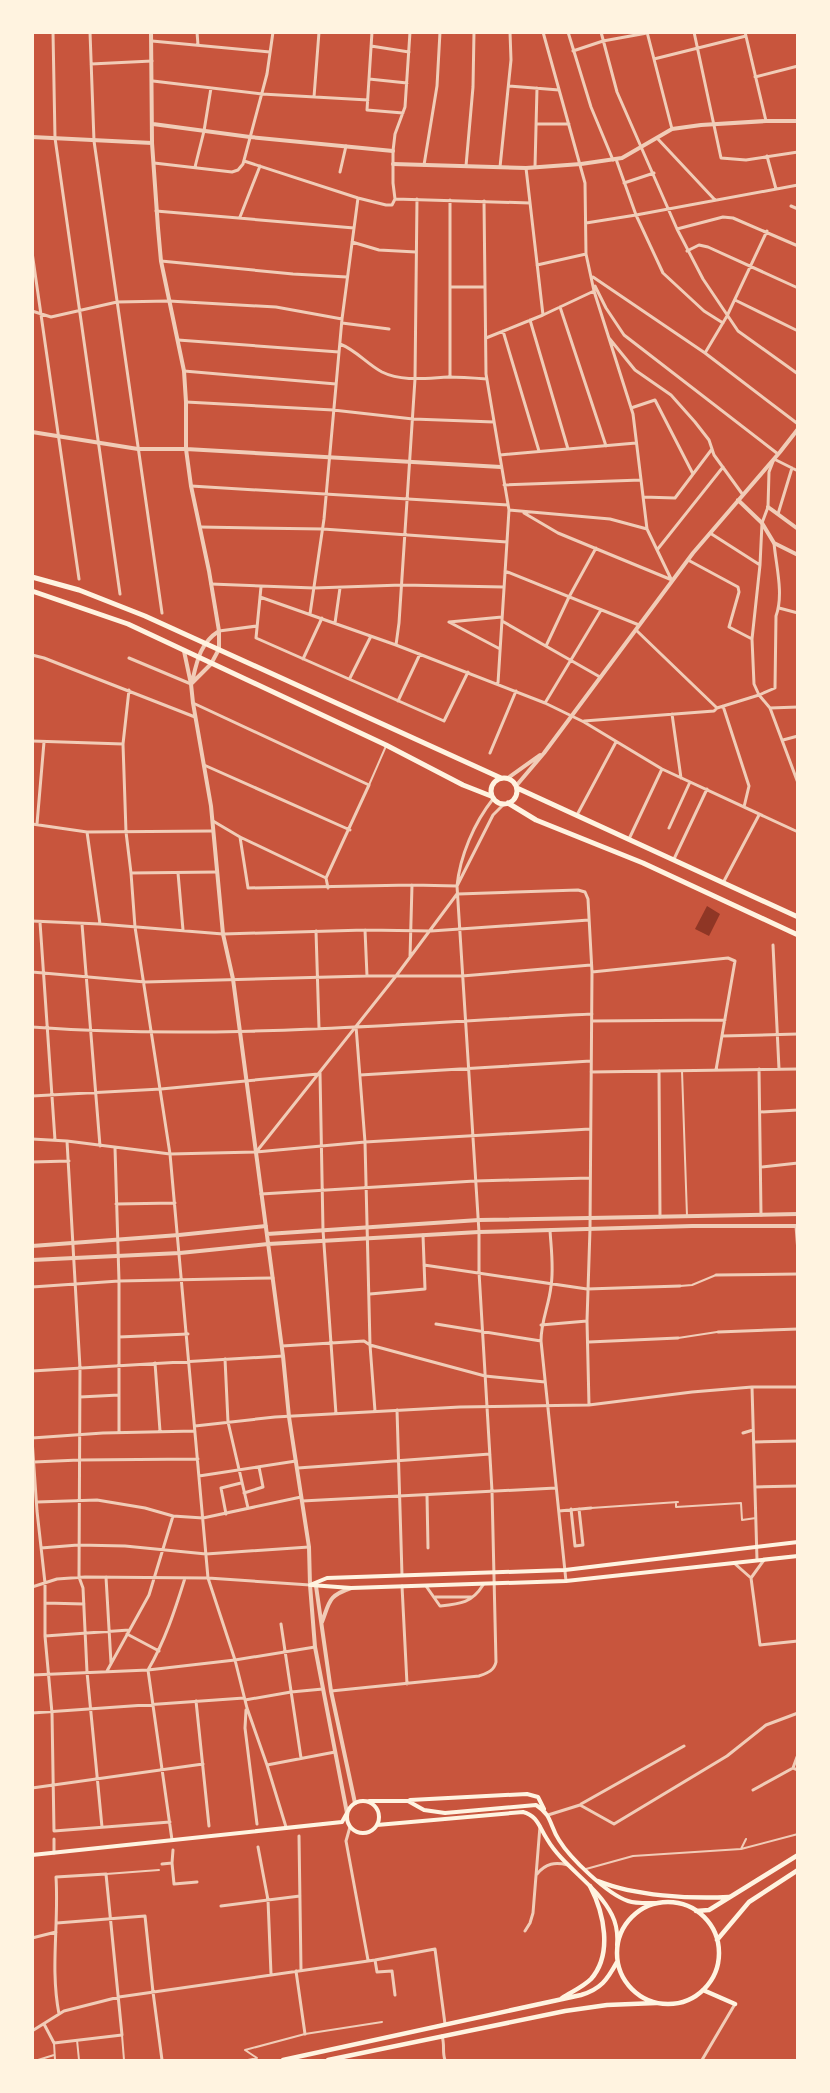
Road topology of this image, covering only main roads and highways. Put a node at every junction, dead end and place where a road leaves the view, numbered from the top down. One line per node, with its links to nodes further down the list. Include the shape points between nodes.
1 (32, 577): 3 (highway, via 109,602 205,642)
2 (32, 591): 5 (highway, via 126,623)
3 (505, 778): 4 (highway); 5 (highway, via 492,784)
4 (516, 787): 6 (highway, via 516,796); 7 (highway)
5 (492, 798): 6 (highway)
6 (506, 804): 8 (highway)
7 (798, 917)
8 (798, 935)
9 (798, 1542): 10 (main road, via 565,1570 328,1578 310,1585 316,1588 351,1588 566,1581)
10 (798, 1556)
11 (408, 1800): 12 (main road); 14 (main road, via 424,1810 445,1813 536,1805); 14 (main road, via 527,1794 538,1798)
12 (368, 1801): 13 (main road, via 355,1803); 15 (main road, via 379,1811)
13 (347, 1813): 15 (main road, via 354,1831 364,1833); 17 (main road, via 342,1822)
14 (547, 1813): 19 (main road, via 564,1848)
15 (377, 1826): 20 (main road, via 523,1812 540,1823 557,1854)
16 (798, 1854): 21 (main road)
17 (32, 1856)
18 (798, 1870): 24 (main road, via 748,1902)
19 (598, 1881): 21 (main road, via 618,1889 704,1898); 22 (main road, via 629,1901)
20 (590, 1886): 25 (main road, via 612,1915 618,1933); 28 (main road, via 598,1900 602,1921 600,1964 590,1981)
21 (729, 1897): 23 (main road, via 709,1910)
22 (659, 1903): 23 (main road, via 672,1902); 25 (main road, via 636,1913 621,1933)
23 (696, 1911): 24 (main road, via 709,1924)
24 (717, 1940): 27 (main road, via 718,1964)
25 (617, 1945): 26 (main road)
26 (617, 1962): 28 (main road, via 606,1981 592,1992); 29 (main road, via 620,1973 635,1993)
27 (703, 1990): 29 (main road, via 682,2002); 30 (main road)
28 (558, 2000): 31 (main road)
29 (656, 2003): 32 (main road, via 607,2005)
30 (735, 2004)
31 (282, 2060)
32 (328, 2060)

